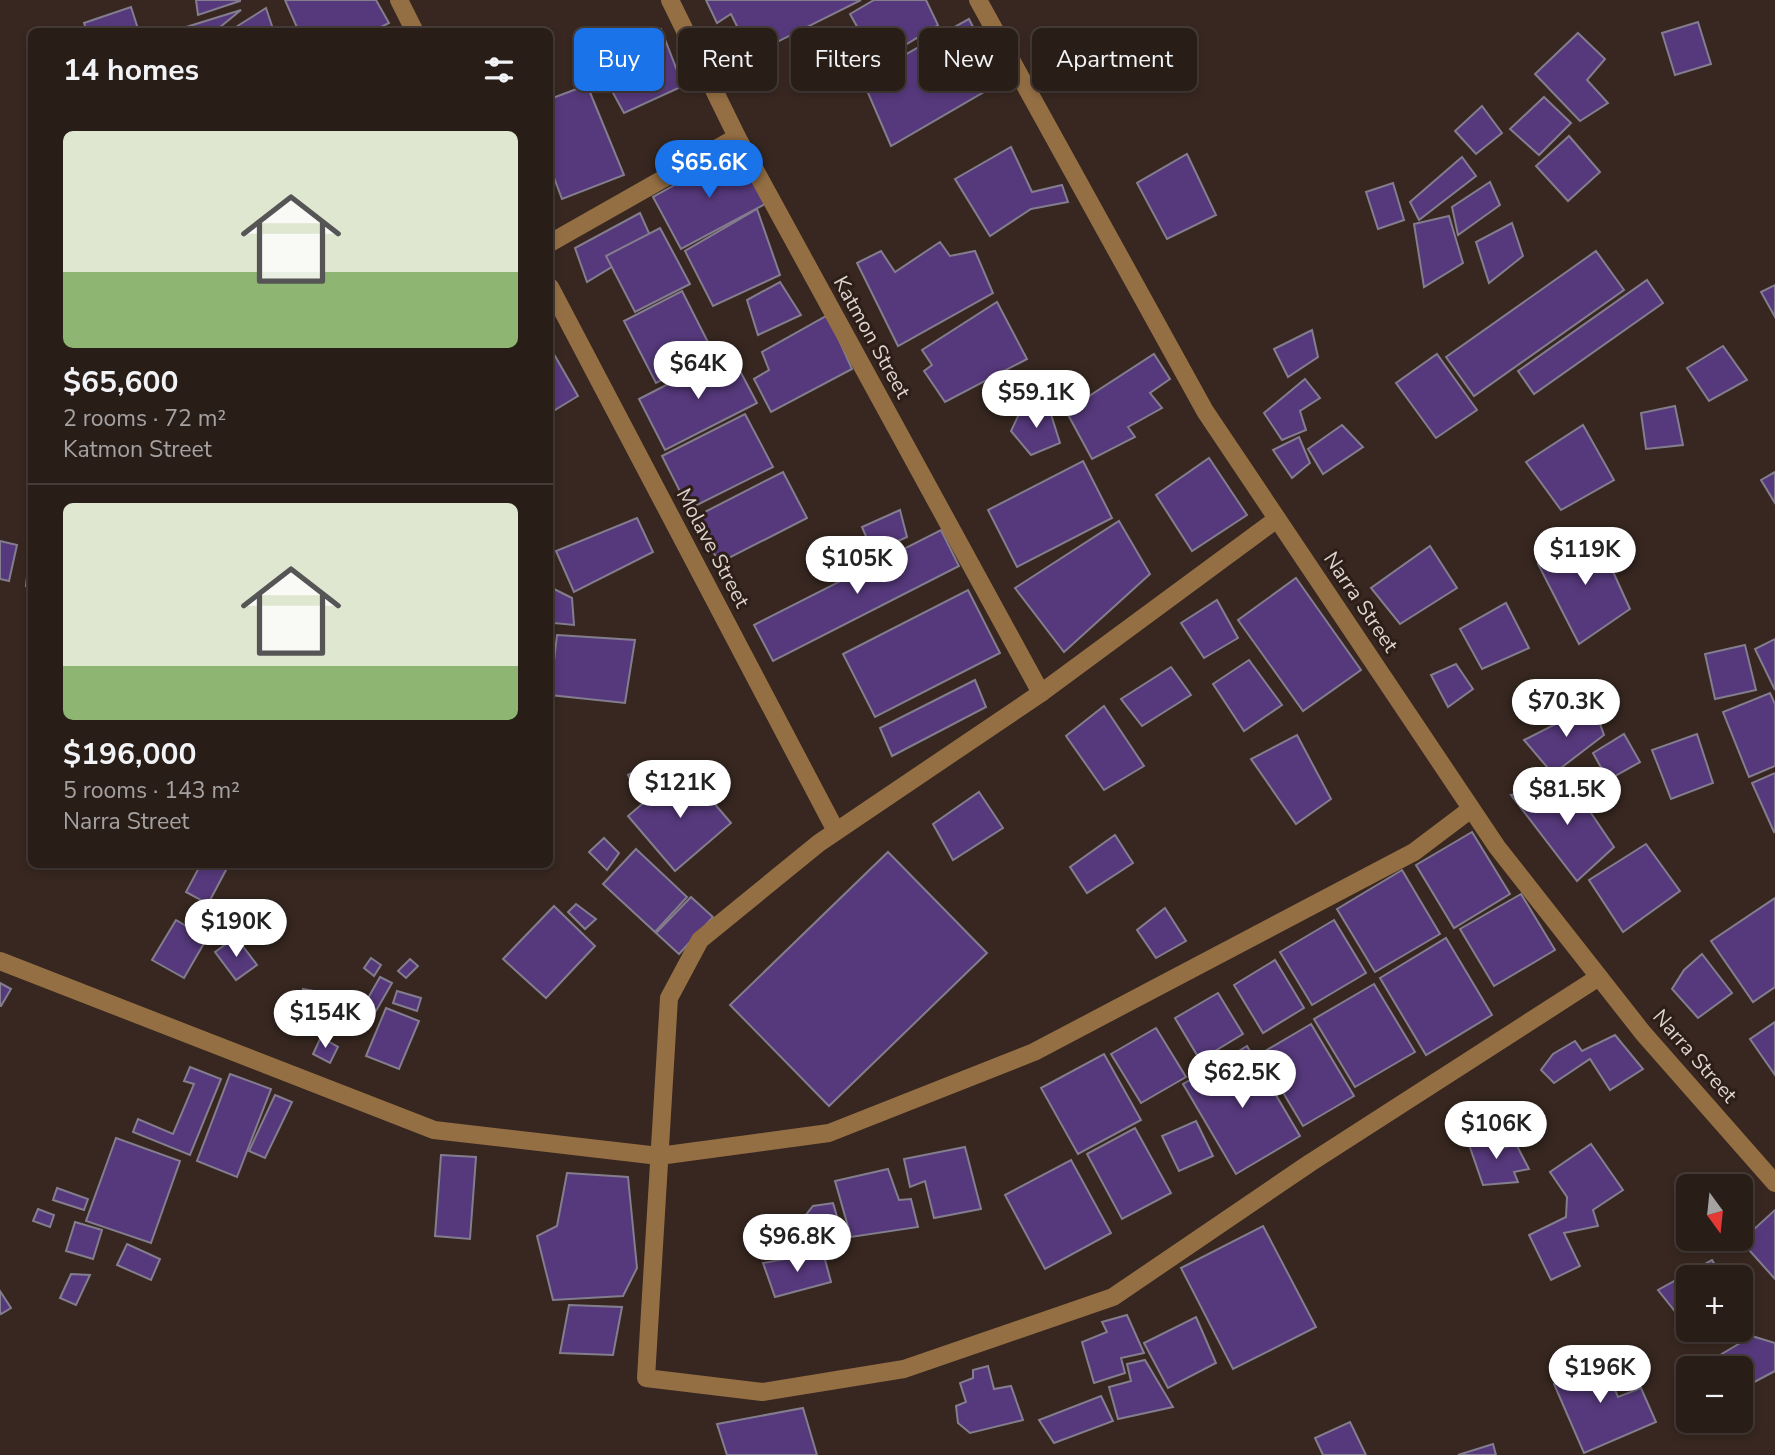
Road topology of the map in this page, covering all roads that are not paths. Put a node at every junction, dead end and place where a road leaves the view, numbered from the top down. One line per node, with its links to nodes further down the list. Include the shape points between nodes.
1 (398, 0): 4 (street)
2 (670, 0): 5 (street, Katmon Street)
3 (978, 0): 8 (street, Narra Street, via 1205,411)
4 (413, 28)
5 (737, 137): 6 (street); 9 (street, Katmon Street)
6 (553, 241)
7 (553, 293): 11 (street, Molave Street)
8 (1277, 519): 9 (street); 10 (street, Narra Street)
9 (1041, 693): 11 (street)
10 (1471, 809): 13 (street, Narra Street); 14 (street, via 1414,852 1034,1052 829,1133)
11 (836, 831): 14 (street, via 700,940 669,998)
12 (0, 961): 14 (street, via 434,1130)
13 (1600, 977): 14 (street, via 1310,1163 1113,1297 904,1369 762,1392 646,1378); 15 (street, Narra Street)
14 (659, 1156)
15 (1775, 1183)

